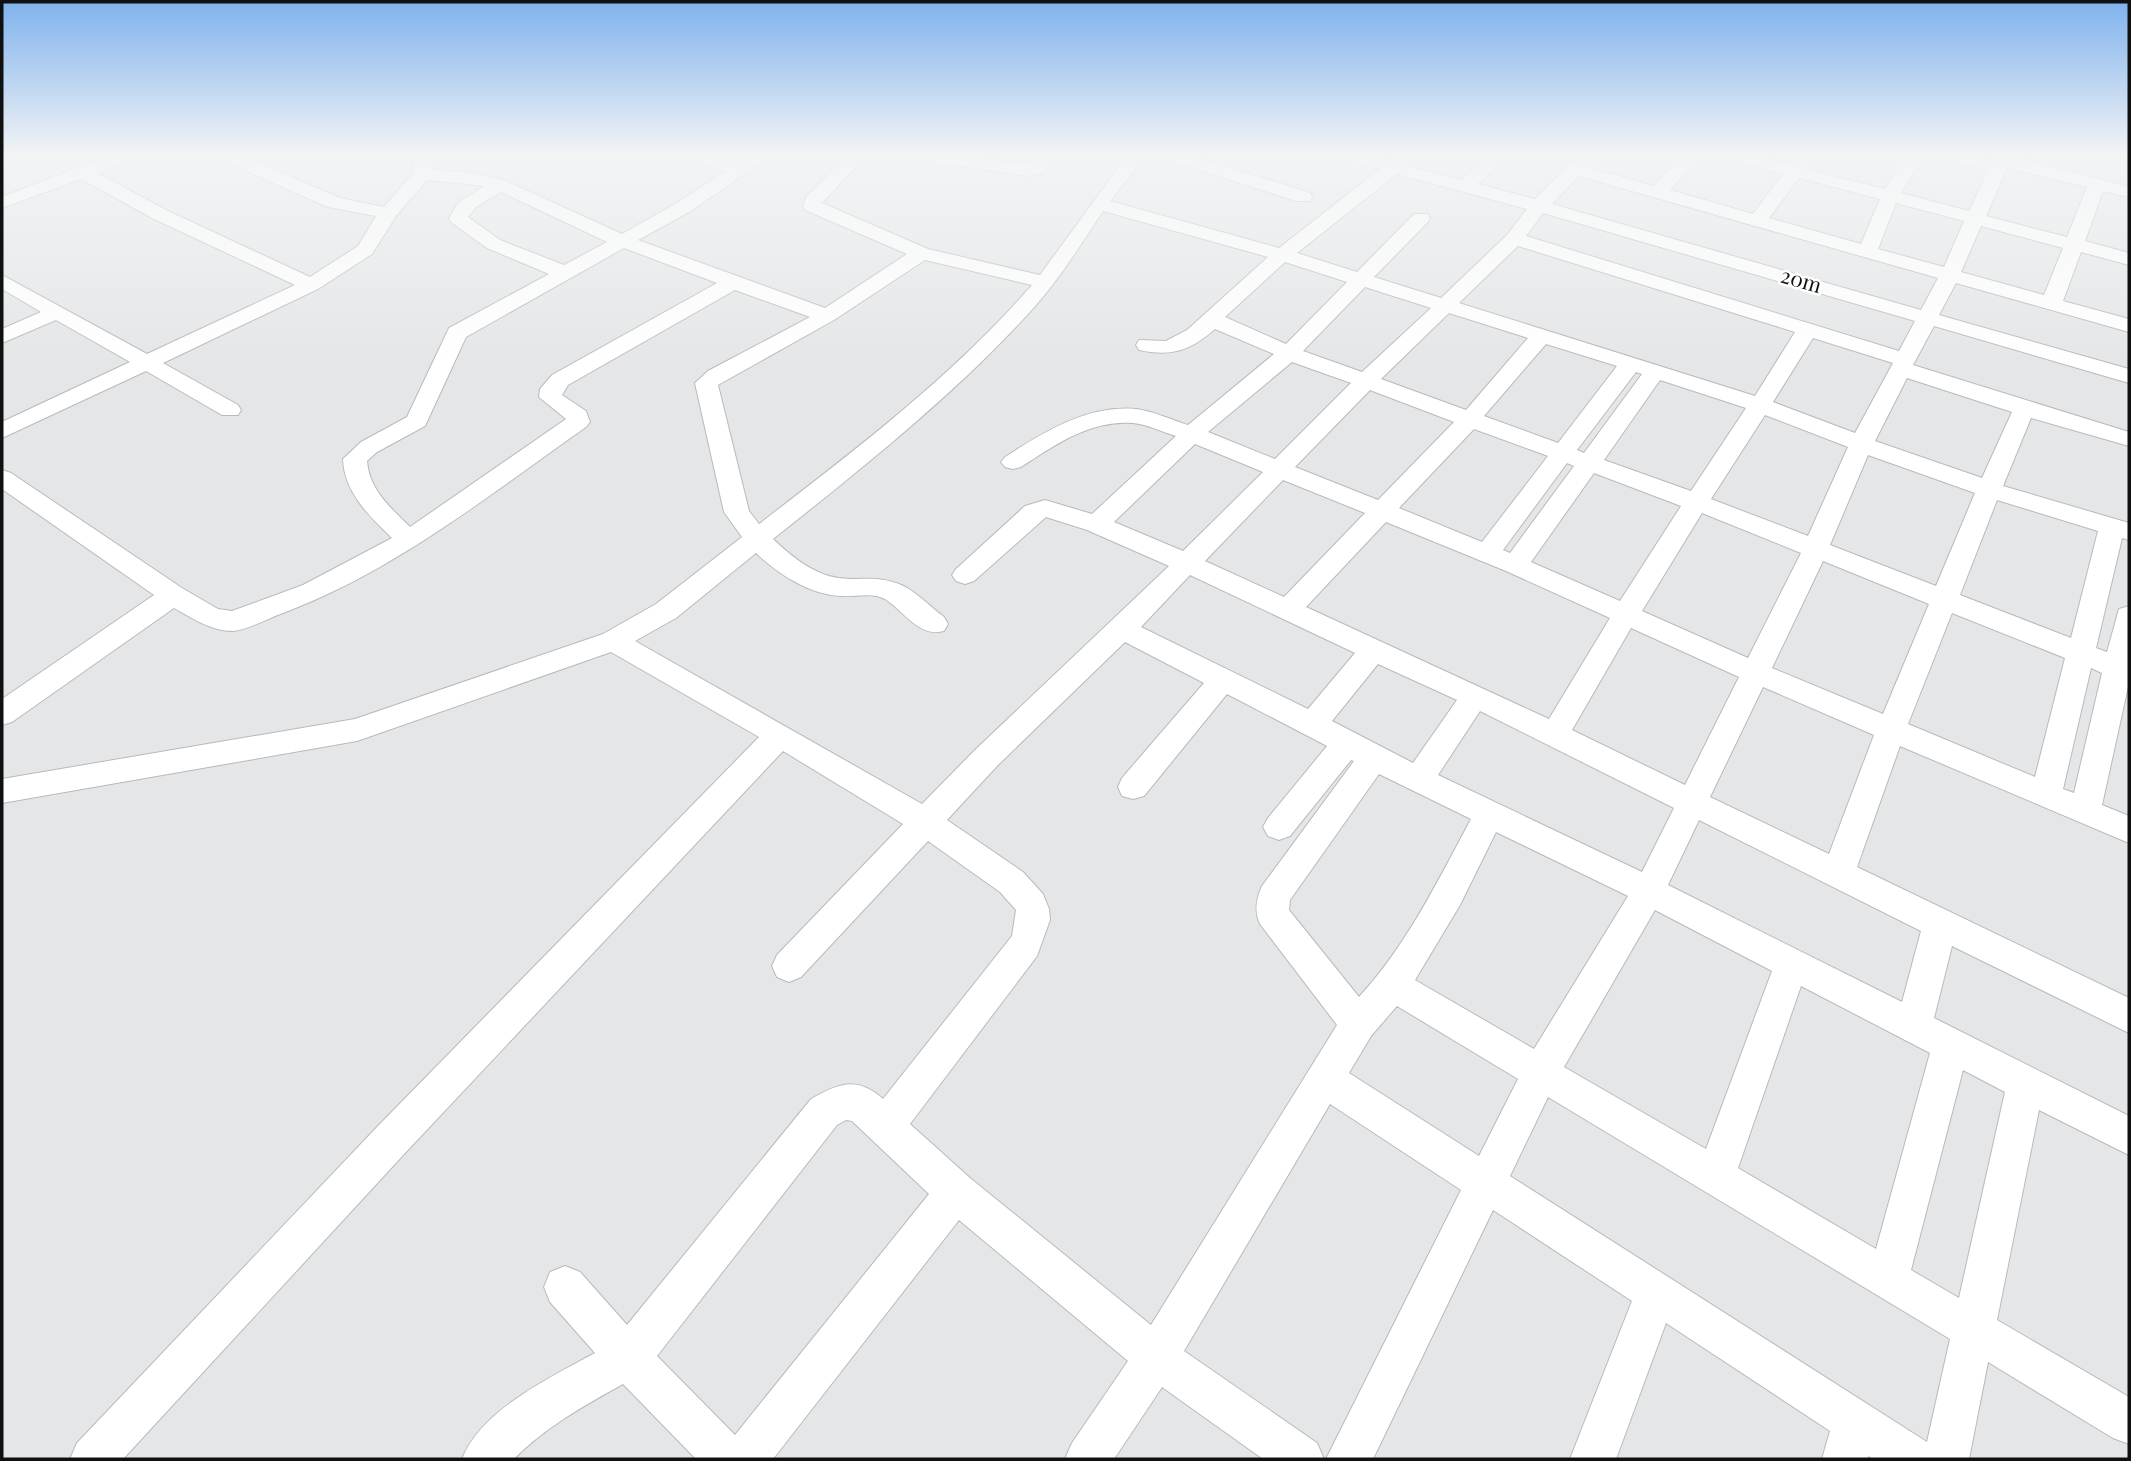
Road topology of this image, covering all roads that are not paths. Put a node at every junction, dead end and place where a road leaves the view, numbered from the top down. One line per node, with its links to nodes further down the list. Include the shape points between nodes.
1 (181, 224): 33 (street)
2 (381, 224): 33 (street, via 365,250)
3 (463, 224): 27 (street, via 483,238)
4 (585, 224): 20 (street)
5 (653, 224): 20 (street)
6 (855, 224): 24 (street)
7 (1085, 224): 32 (street)
8 (1171, 224): 25 (street)
9 (1321, 224): 25 (street)
10 (1414, 224): 30 (street)
11 (1525, 224): 19 (street)
12 (1605, 224): 22 (street, 20m)
13 (1719, 224): 22 (street)
14 (1768, 224): 23 (street)
15 (1878, 224): 23 (street)
16 (1973, 224): 28 (street)
17 (1999, 224): 21 (street)
18 (2081, 224): 21 (street)
19 (1514, 239): 35 (street); 41 (street)
20 (624, 242): 27 (street); 31 (street)
21 (2073, 244): 26 (street); 34 (street)
22 (1695, 250): 38 (street, 20m)
23 (1867, 252): 28 (street)
24 (922, 253): 32 (street); 37 (street)
25 (1282, 255): 30 (street); 39 (street)
26 (2129, 259)
27 (566, 273): 71 (street, via 457,333 417,421 355,459 360,486)
28 (1950, 275): 34 (street); 38 (street)
29 (2, 281): 36 (street)
30 (1360, 281): 35 (street); 45 (street)
31 (734, 282): 37 (street); 71 (street, via 560,380 551,388 550,397 578,416 578,422)
32 (1045, 282): 70 (street, via 961,369)
33 (312, 285): 46 (street)
34 (2051, 304): 40 (street)
35 (1442, 307): 42 (street); 51 (street)
36 (58, 312): 43 (street); 46 (street)
37 (827, 316): 70 (street, via 706,383 737,512)
38 (1928, 317): 48 (street); 50 (street, 20m)
39 (1215, 318): 44 (street, via 1180,343 1165,348); 45 (street)
40 (2129, 326)
41 (1807, 330): 48 (street); 52 (street)
42 (1541, 335): 47 (street); 55 (street)
43 (2, 337)
44 (1147, 345)
45 (1289, 352): 51 (street); 57 (street)
46 (147, 363): 54 (street); 56 (street)
47 (1631, 363): 49 (street); 60 (street)
48 (1904, 365): 53 (street); 59 (street)
49 (1655, 372): 52 (street); 62 (street)
50 (2129, 376)
51 (1366, 381): 55 (street); 63 (street)
52 (1762, 406): 59 (street); 66 (street)
53 (2026, 409): 58 (street); 65 (street)
54 (230, 410)
55 (1470, 419): 60 (street); 67 (street)
56 (2, 431)
57 (1192, 434): 61 (street, via 1136,416 1105,418 1062,430); 63 (street); 68 (street)
58 (2129, 439)
59 (1861, 444): 65 (street); 72 (street)
60 (1563, 453): 62 (street); 73 (street)
61 (1013, 462)
62 (1588, 463): 66 (street); 75 (street)
63 (1280, 468): 67 (street); 74 (street)
64 (2, 478): 77 (street)
65 (1990, 490): 69 (street); 78 (street)
66 (1696, 502): 72 (street); 80 (street)
67 (1384, 512): 73 (street); 79 (street)
68 (1097, 524): 74 (street); 76 (street, via 1045,508 1034,512)
69 (2121, 529): 86 (street)
70 (756, 538): 82 (street, via 781,562 812,579 839,587 873,586 893,592); 84 (street, via 666,611)
71 (408, 540): 77 (street, via 312,592 233,621 211,617)
72 (1816, 548): 78 (street); 88 (street)
73 (1487, 554): 75 (street)
74 (1186, 562): 79 (street); 83 (street)
75 (1515, 565): 80 (street)
76 (965, 575)
77 (173, 595): 91 (street)
78 (1946, 599): 86 (street); 93 (street)
79 (1289, 609): 85 (street)
80 (1626, 613): 88 (street); 94 (street)
81 (2129, 617): 87 (street)
82 (934, 624)
83 (1122, 629): 89 (street); 104 (street)
84 (613, 641): 95 (street); 99 (street, via 357,730)
85 (1373, 651): 90 (street); 92 (street)
86 (2082, 652): 87 (street); 100 (street)
87 (2123, 669): 102 (street)
88 (1754, 672): 93 (street); 101 (street)
89 (1223, 680): 92 (street); 98 (street)
90 (1475, 696): 94 (street); 97 (street)
91 (2, 715)
92 (1312, 724): 96 (street)
93 (1891, 730): 100 (street); 107 (street)
94 (1555, 734): 101 (street)
95 (779, 735): 104 (street); 133 (street)
96 (1361, 751): 97 (street); 105 (street); 114 (street, via 1274,896 1272,914)
97 (1420, 778): 103 (street)
98 (1133, 787)
99 (2, 791)
100 (2046, 795): 102 (street)
101 (1692, 802): 107 (street); 108 (street)
102 (2085, 811): 106 (street)
103 (1489, 814): 108 (street); 112 (street, via 1448,895)
104 (923, 822): 111 (street); 120 (street, via 1001,874 1031,902 1034,925 1025,945)
105 (1279, 827)
106 (2129, 830)
107 (1838, 875): 109 (street)
108 (1649, 891): 110 (street); 117 (street)
109 (1940, 924): 113 (street); 115 (street)
110 (1792, 963): 115 (street); 122 (street)
111 (789, 966)
112 (1393, 985): 114 (street); 117 (street)
113 (2129, 1016)
114 (1358, 1024): 118 (street)
115 (1914, 1026): 116 (street)
116 (1951, 1045): 119 (street); 125 (street)
117 (1540, 1073): 122 (street); 123 (street)
118 (1325, 1079): 123 (street); 129 (street)
119 (2026, 1083): 121 (street); 128 (street)
120 (885, 1126): 124 (street); 130 (street, via 861,1104 843,1101 824,1112)
121 (2129, 1136)
122 (1715, 1177): 125 (street)
123 (1487, 1184): 127 (street); 139 (street)
124 (956, 1192): 129 (street); 136 (street)
125 (1888, 1279): 128 (street)
126 (565, 1287): 130 (street)
127 (1656, 1293): 132 (street); 140 (street)
128 (1973, 1330): 131 (street); 142 (street)
129 (1156, 1357): 137 (street); 138 (street)
130 (628, 1358): 134 (street, via 524,1421); 135 (street)
131 (2129, 1422)
132 (1850, 1441): 141 (street)
133 (93, 1459)
134 (485, 1459)
135 (726, 1459)
136 (745, 1459)
137 (1088, 1459)
138 (1301, 1459)
139 (1349, 1459)
140 (1593, 1459)
141 (1913, 1459)
142 (1946, 1459)

